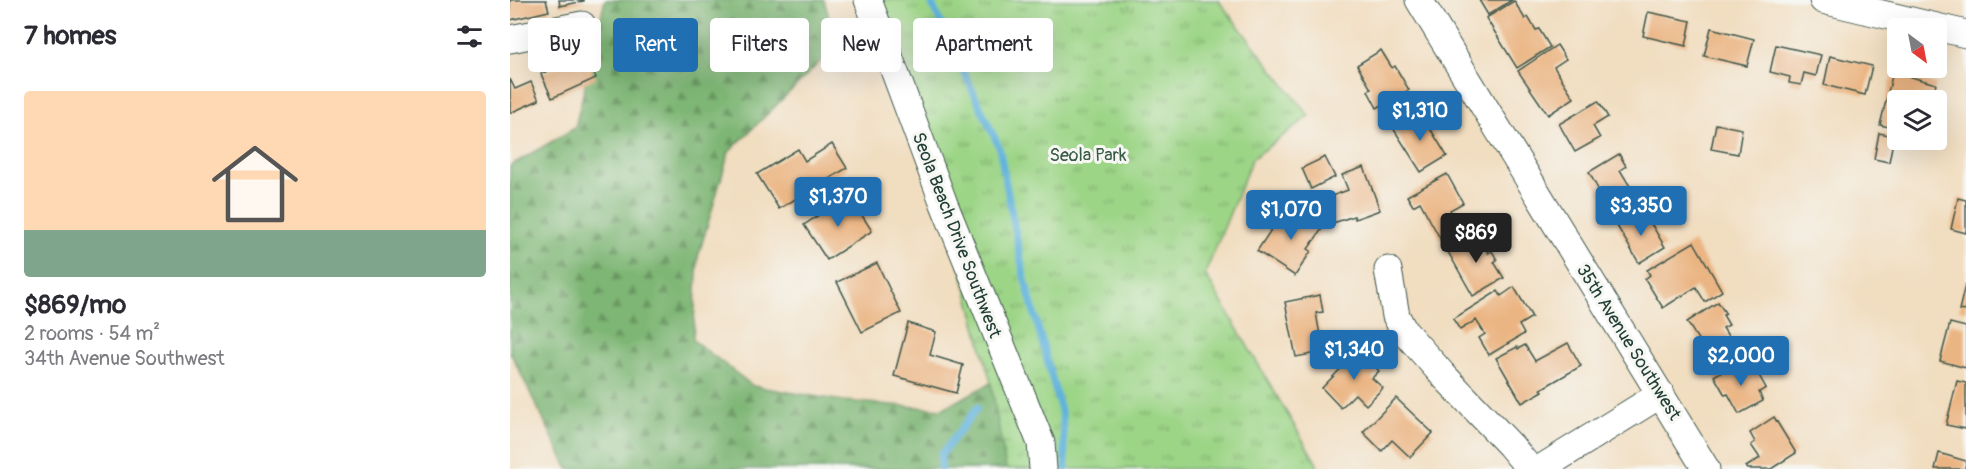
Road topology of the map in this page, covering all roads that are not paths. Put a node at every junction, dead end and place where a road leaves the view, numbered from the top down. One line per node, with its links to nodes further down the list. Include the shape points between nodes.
1 (868, 0): 9 (street, Seola Beach Drive Southwest, via 944,204 1041,443)
2 (1419, 0): 8 (street, 35th Avenue Southwest)
3 (1823, 0): 4 (street)
4 (1966, 34)
5 (528, 36): 6 (street)
6 (510, 39)
7 (1388, 270): 10 (street, via 1396,316 1404,331)
8 (1661, 394): 11 (street); 12 (street, 35th Avenue Southwest)
9 (1043, 469)
10 (1530, 469)
11 (1540, 469)
12 (1706, 469)

